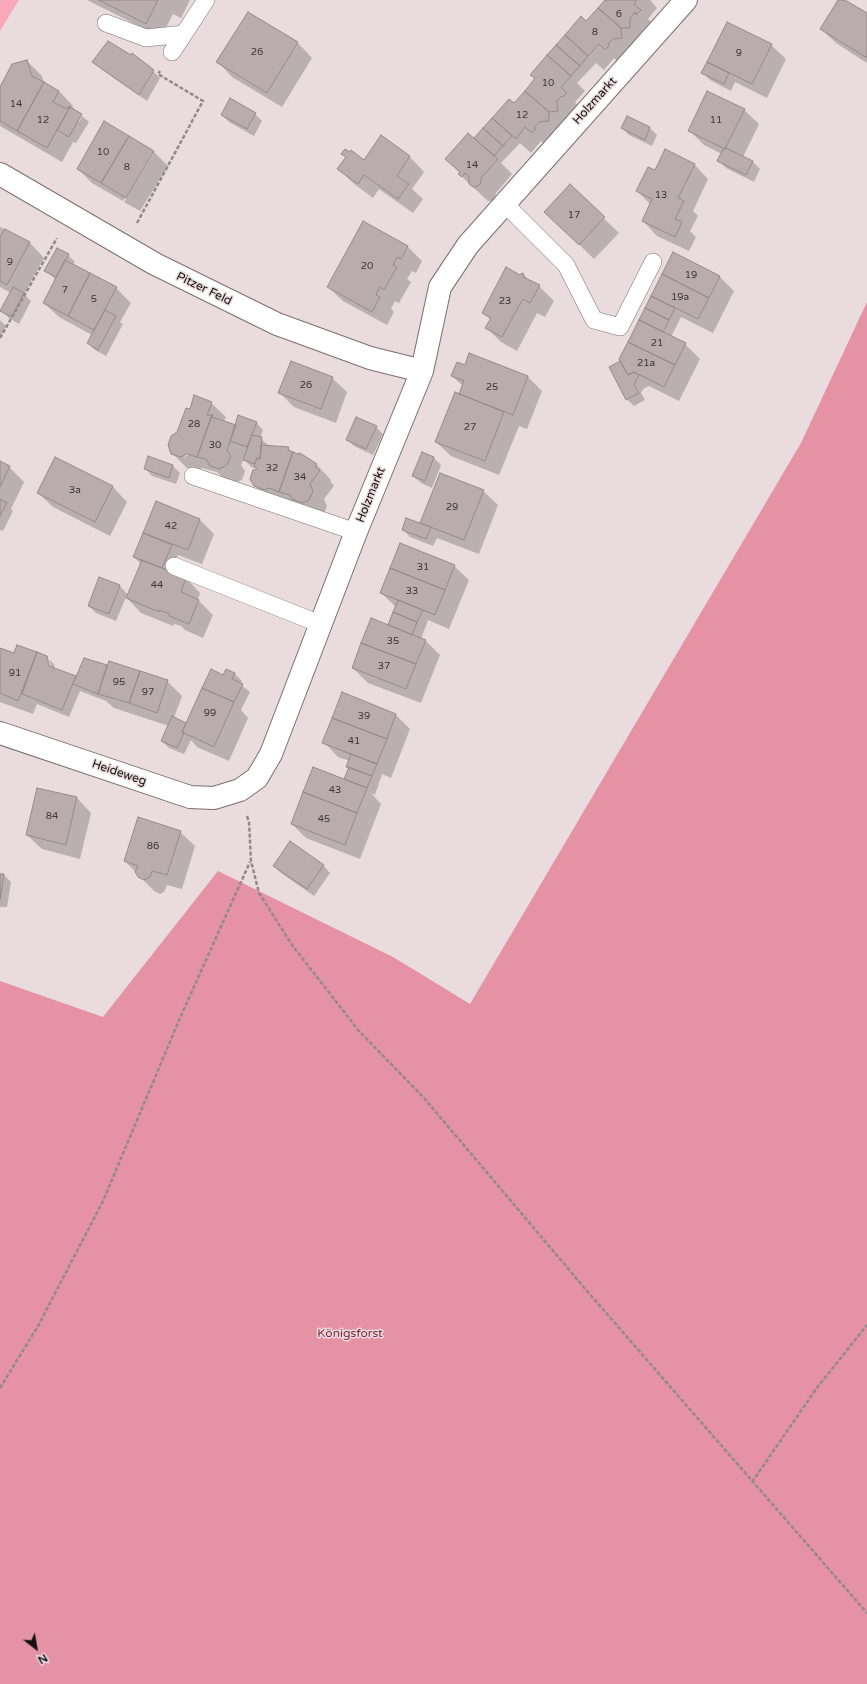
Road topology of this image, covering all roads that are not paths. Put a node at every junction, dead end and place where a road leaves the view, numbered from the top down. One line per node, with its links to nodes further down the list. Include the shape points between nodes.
1 (206, 0): 4 (lane)
2 (686, 0): 7 (street, Holzmarkt)
3 (106, 23): 4 (lane, via 146,38)
4 (184, 34): 5 (lane)
5 (172, 52)
6 (0, 174): 9 (street, Pitzer Feld, via 155,264 277,324 370,358)
7 (504, 203): 8 (lane, via 566,264 594,320 620,328); 9 (street, Holzmarkt, via 468,245 440,287)
8 (653, 262)
9 (422, 371): 11 (street, Holzmarkt)
10 (193, 476): 11 (lane)
11 (356, 532): 13 (street, Holzmarkt)
12 (174, 566): 13 (lane)
13 (320, 624): 15 (street, Holzmarkt, via 271,754 256,778)
14 (0, 733): 15 (street, Heideweg, via 190,797 214,798)
15 (240, 790)

